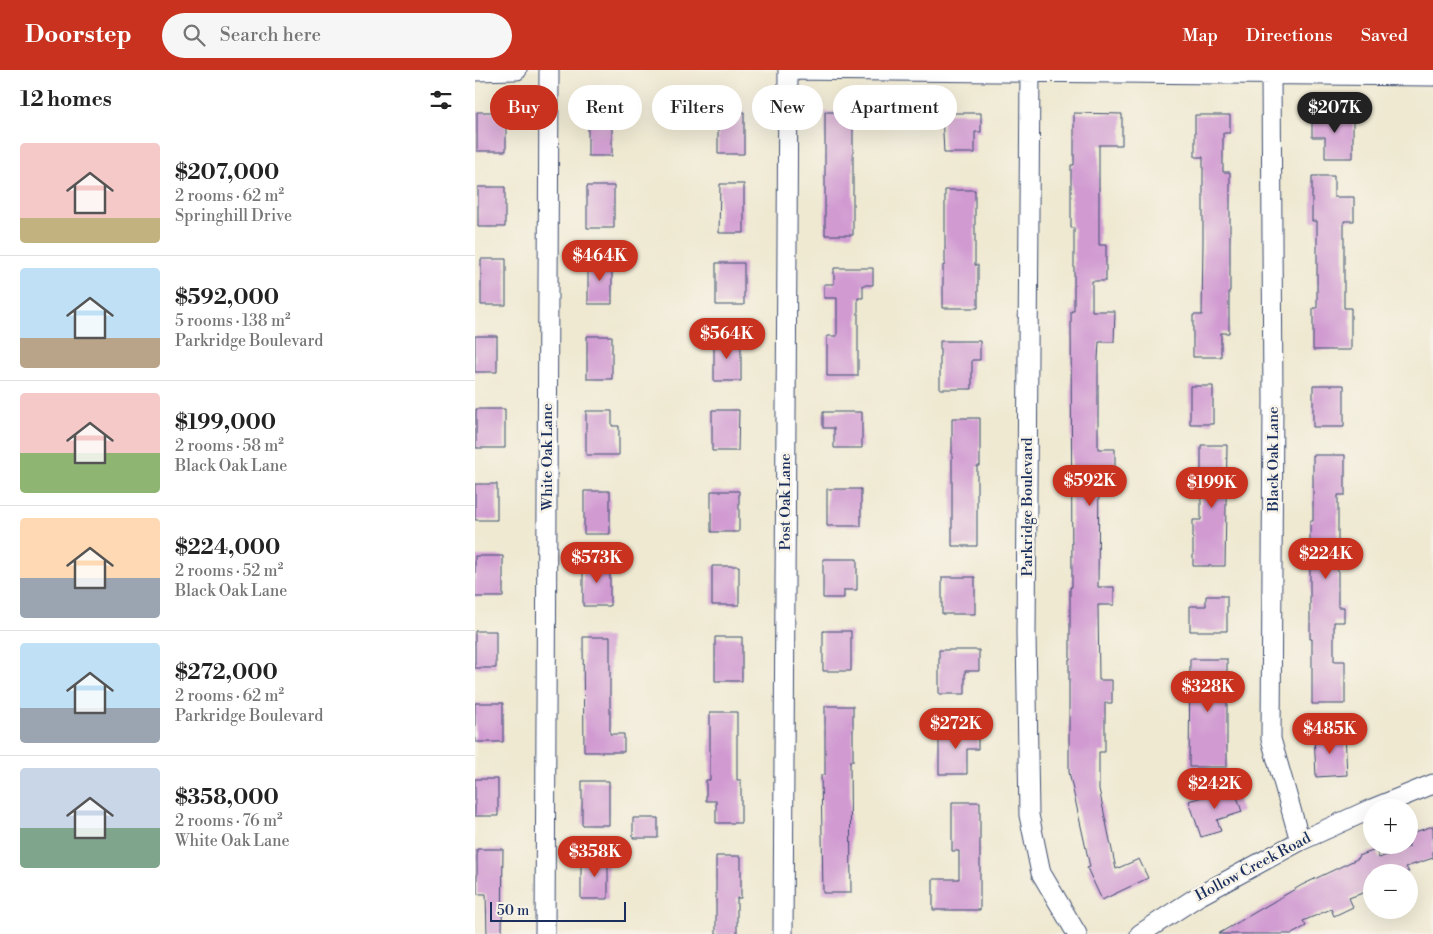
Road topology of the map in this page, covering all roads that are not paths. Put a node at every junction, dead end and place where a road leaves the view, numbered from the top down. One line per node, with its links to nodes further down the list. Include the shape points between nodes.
1 (517, 70): 4 (street)
2 (549, 70): 12 (street, White Oak Lane)
3 (788, 70): 5 (street); 13 (street, Post Oak Lane)
4 (475, 71)
5 (1030, 71): 6 (street); 14 (street, Parkridge Boulevard, via 1026,624 1029,815 1041,873)
6 (1271, 73): 7 (street); 11 (street, Black Oak Lane, via 1271,739)
7 (1433, 76)
8 (1433, 784): 9 (street, Hollow Creek Road)
9 (1396, 799)
10 (1363, 813): 11 (street, Hollow Creek Road)
11 (1300, 841): 15 (street, Hollow Creek Road, via 1197,897)
12 (545, 934)
13 (783, 934)
14 (1077, 934)
15 (1140, 934)

